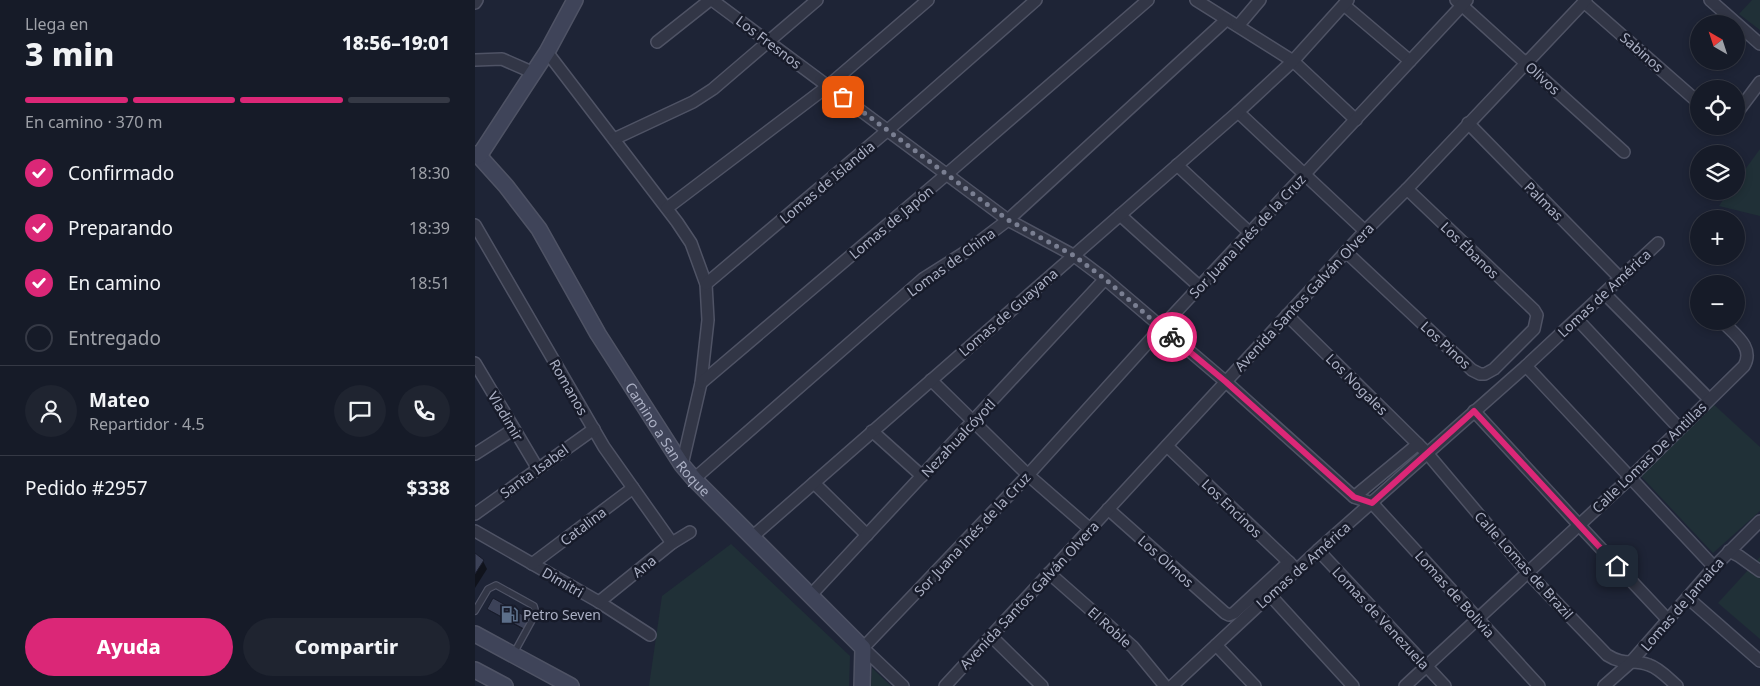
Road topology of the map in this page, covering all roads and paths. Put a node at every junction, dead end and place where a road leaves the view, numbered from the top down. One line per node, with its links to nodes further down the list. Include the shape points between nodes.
1 (575, 0): 18 (street)
2 (711, 0): 15 (street); 16 (street, Los Fresnos)
3 (817, 0): 16 (street)
4 (927, 0): 25 (street)
5 (1036, 0): 31 (street, Lomas de Islandia)
6 (1148, 0): 36 (street, Lomas de Japón)
7 (1196, 0): 13 (street)
8 (1260, 0): 14 (street)
9 (1710, 0): 17 (street)
10 (1585, 1): 22 (street, Avenida Santos Galván Olvera); 26 (street, Sabinos)
11 (1346, 2): 20 (street, Lomas de Guayana); 21 (street)
12 (1462, 2): 21 (street, Sor Juana Inés de la Cruz); 22 (street, Olivos)
13 (1226, 20): 14 (street); 41 (street, Lomas de China)
14 (1238, 26): 20 (street)
15 (657, 42)
16 (769, 42): 25 (street, Los Fresnos); 32 (street, via 693,102)
17 (1760, 44)
18 (547, 52): 23 (street); 32 (street)
19 (475, 60): 23 (street, via 502,58)
20 (1293, 61): 28 (street, Lomas de Guayana); 29 (street)
21 (1410, 61): 29 (street, Sor Juana Inés de la Cruz)
22 (1526, 63): 30 (street, Avenida Santos Galván Olvera); 33 (street, Olivos)
23 (533, 73): 34 (street)
24 (1760, 82): 27 (street)
25 (828, 86): 31 (street, Los Fresnos); 39 (street)
26 (1690, 95)
27 (1745, 102)
28 (1238, 112): 35 (street, Lomas de Guayana); 37 (street)
29 (1356, 120): 37 (street, Sor Juana Inés de la Cruz)
30 (1468, 123): 38 (street, Avenida Santos Galván Olvera); 49 (street, Palmas)
31 (888, 130): 36 (street, Los Fresnos); 50 (street, Lomas de Islandia)
32 (614, 139): 39 (street)
33 (1624, 152)
34 (477, 155): 74 (street, Camino a San Roque, via 539,229 598,334)
35 (1177, 165): 40 (street, Lomas de Guayana); 44 (street)
36 (947, 174): 41 (street, Los Fresnos); 62 (street, Lomas de Japón)
37 (1305, 174): 43 (street); 44 (street, Sor Juana Inés de la Cruz)
38 (1407, 190): 43 (street, Avenida Santos Galván Olvera); 53 (street, Los Ébanos)
39 (667, 208): 50 (street, via 691,243)
40 (1120, 215): 47 (street, Lomas de Guayana); 51 (street)
41 (1008, 220): 47 (street, Los Fresnos); 79 (street, Lomas de China, via 923,279)
42 (475, 226): 68 (street, Romanos)
43 (1365, 231): 46 (street, Avenida Santos Galván Olvera)
44 (1250, 233): 51 (street, Sor Juana Inés de la Cruz)
45 (1657, 243): 49 (street, Lomas de América)
46 (1346, 252): 53 (street, Los Pinos, via 1480,374 1494,369 1533,328 1537,315); 54 (street, Avenida Santos Galván Olvera)
47 (1073, 255): 48 (street, Los Fresnos); 60 (street, Lomas de Guayana)
48 (1105, 279): 56 (street, Los Fresnos); 65 (street, Nezahualcóyotl)
49 (1621, 279): 52 (street, Lomas de América)
50 (706, 284): 62 (street, via 708,320)
51 (1200, 287): 56 (street, Sor Juana Inés de la Cruz)
52 (1605, 294): 55 (street, Lomas de América); 63 (street)
53 (1534, 310)
54 (1287, 315): 61 (street, Avenida Santos Galván Olvera); 70 (street, Los Nogales)
55 (1577, 320): 58 (street, Lomas de América); 66 (street)
56 (1161, 328): 61 (street, Los Fresnos); 76 (street, Sor Juana Inés de la Cruz)
57 (1731, 330): 63 (street, Calle Lomas De Antillas, via 1745,345 1748,356 1744,366)
58 (1526, 366): 64 (street, Lomas de América); 78 (street)
59 (476, 369): 67 (street, Vladimir)
60 (931, 380): 65 (street); 69 (street, Lomas de Guayana)
61 (1226, 382): 71 (street, Avenida Santos Galván Olvera); 82 (street, Los Fresnos)
62 (701, 383): 74 (street)
63 (1709, 399): 66 (street, Calle Lomas De Antillas)
64 (1474, 411): 72 (street, Lomas de América); 87 (street)
65 (972, 422): 76 (street); 77 (street, Nezahualcóyotl)
66 (1679, 428): 78 (street, Calle Lomas De Antillas)
67 (514, 429): 73 (street); 75 (street, Vladimir)
68 (594, 429): 75 (street, Santa Isabel); 81 (street, Romanos)
69 (873, 431): 77 (street); 80 (street, Lomas de Guayana)
70 (1418, 444): 72 (street, Los Nogales); 82 (street)
71 (1167, 446): 84 (street, Avenida Santos Galván Olvera); 97 (street, Los Encinos)
72 (1427, 453): 83 (street, Lomas de América); 101 (street, Calle Lomas de Brazil)
73 (475, 454)
74 (682, 465): 79 (street, Camino a San Roque)
75 (538, 469): 85 (street, Santa Isabel)
76 (1028, 475): 88 (street); 113 (street, Sor Juana Inés de la Cruz)
77 (922, 476): 91 (street, Nezahualcóyotl)
78 (1630, 478): 87 (street, Calle Lomas De Antillas); 98 (street)
79 (694, 479): 92 (street, Camino a San Roque)
80 (813, 483): 91 (street); 92 (street, Lomas de Guayana)
81 (633, 488): 93 (street, Romanos); 96 (street, Catalina)
82 (1354, 497): 83 (street, Los Fresnos)
83 (1372, 503): 94 (street, Lomas de América); 107 (street, Lomas de Bolivia)
84 (1108, 509): 88 (street, Avenida Santos Galván Olvera); 97 (street, Los Olmos, via 1225,614 1234,613)
85 (475, 514)
86 (1760, 521): 95 (street, Lomas de Jamaica)
87 (1579, 525): 101 (street, Calle Lomas De Antillas); 108 (street)
88 (1090, 529): 100 (street, Avenida Santos Galván Olvera)
89 (475, 531): 96 (street, Dimitri)
90 (690, 532): 93 (street, Ana)
91 (867, 535): 103 (street, Nezahualcóyotl)
92 (752, 537): 103 (street, Camino a San Roque)
93 (672, 543): 105 (street, Ana)
94 (1318, 550): 97 (street, Lomas de América); 117 (street, Lomas de Venezuela)
95 (1729, 550): 98 (street, Lomas de Jamaica); 99 (street)
96 (532, 564): 105 (street, Dimitri)
97 (1293, 566): 102 (street, Lomas de América)
98 (1714, 567): 104 (street, Lomas de Jamaica)
99 (1760, 571)
100 (1049, 573): 111 (street, Avenida Santos Galván Olvera); 125 (street, El Roble, via 1133,647)
101 (1528, 573): 107 (street, Calle Lomas De Antillas); 116 (street, Calle Lomas de Brazil, via 1607,655)
102 (1270, 595): 112 (street, Lomas de América); 128 (street)
103 (810, 596): 113 (street, Camino a San Roque)
104 (1688, 598): 108 (street, Lomas de Jamaica); 115 (street)
105 (599, 602): 110 (street, Dimitri)
106 (475, 611): 114 (lane, via 488,589 496,585 535,606 536,613)
107 (1477, 619): 117 (street, Calle Lomas De Antillas); 131 (street, Lomas de Bolivia)
108 (1668, 620): 116 (street, Lomas de Jamaica)
109 (475, 634): 114 (street)
110 (650, 635)
111 (991, 636): 123 (street, Avenida Santos Galván Olvera); 124 (street)
112 (1216, 645): 126 (street, Lomas de América); 127 (street)
113 (863, 648): 121 (street); 122 (street, Camino a San Roque)
114 (513, 654): 120 (street)
115 (1760, 661)
116 (1630, 663): 132 (street, Lomas de Jamaica); 133 (street, Calle Lomas de Brazil, via 1648,664)
117 (1426, 666): 129 (street, Calle Lomas De Antillas); 130 (street, Lomas de Venezuela)
118 (475, 670): 119 (street)
119 (505, 686)
120 (571, 686)
121 (862, 686)
122 (903, 686)
123 (945, 686)
124 (1042, 686)
125 (1165, 686)
126 (1172, 686)
127 (1255, 686)
128 (1353, 686)
129 (1405, 686)
130 (1445, 686)
131 (1539, 686)
132 (1604, 686)
133 (1677, 686)

